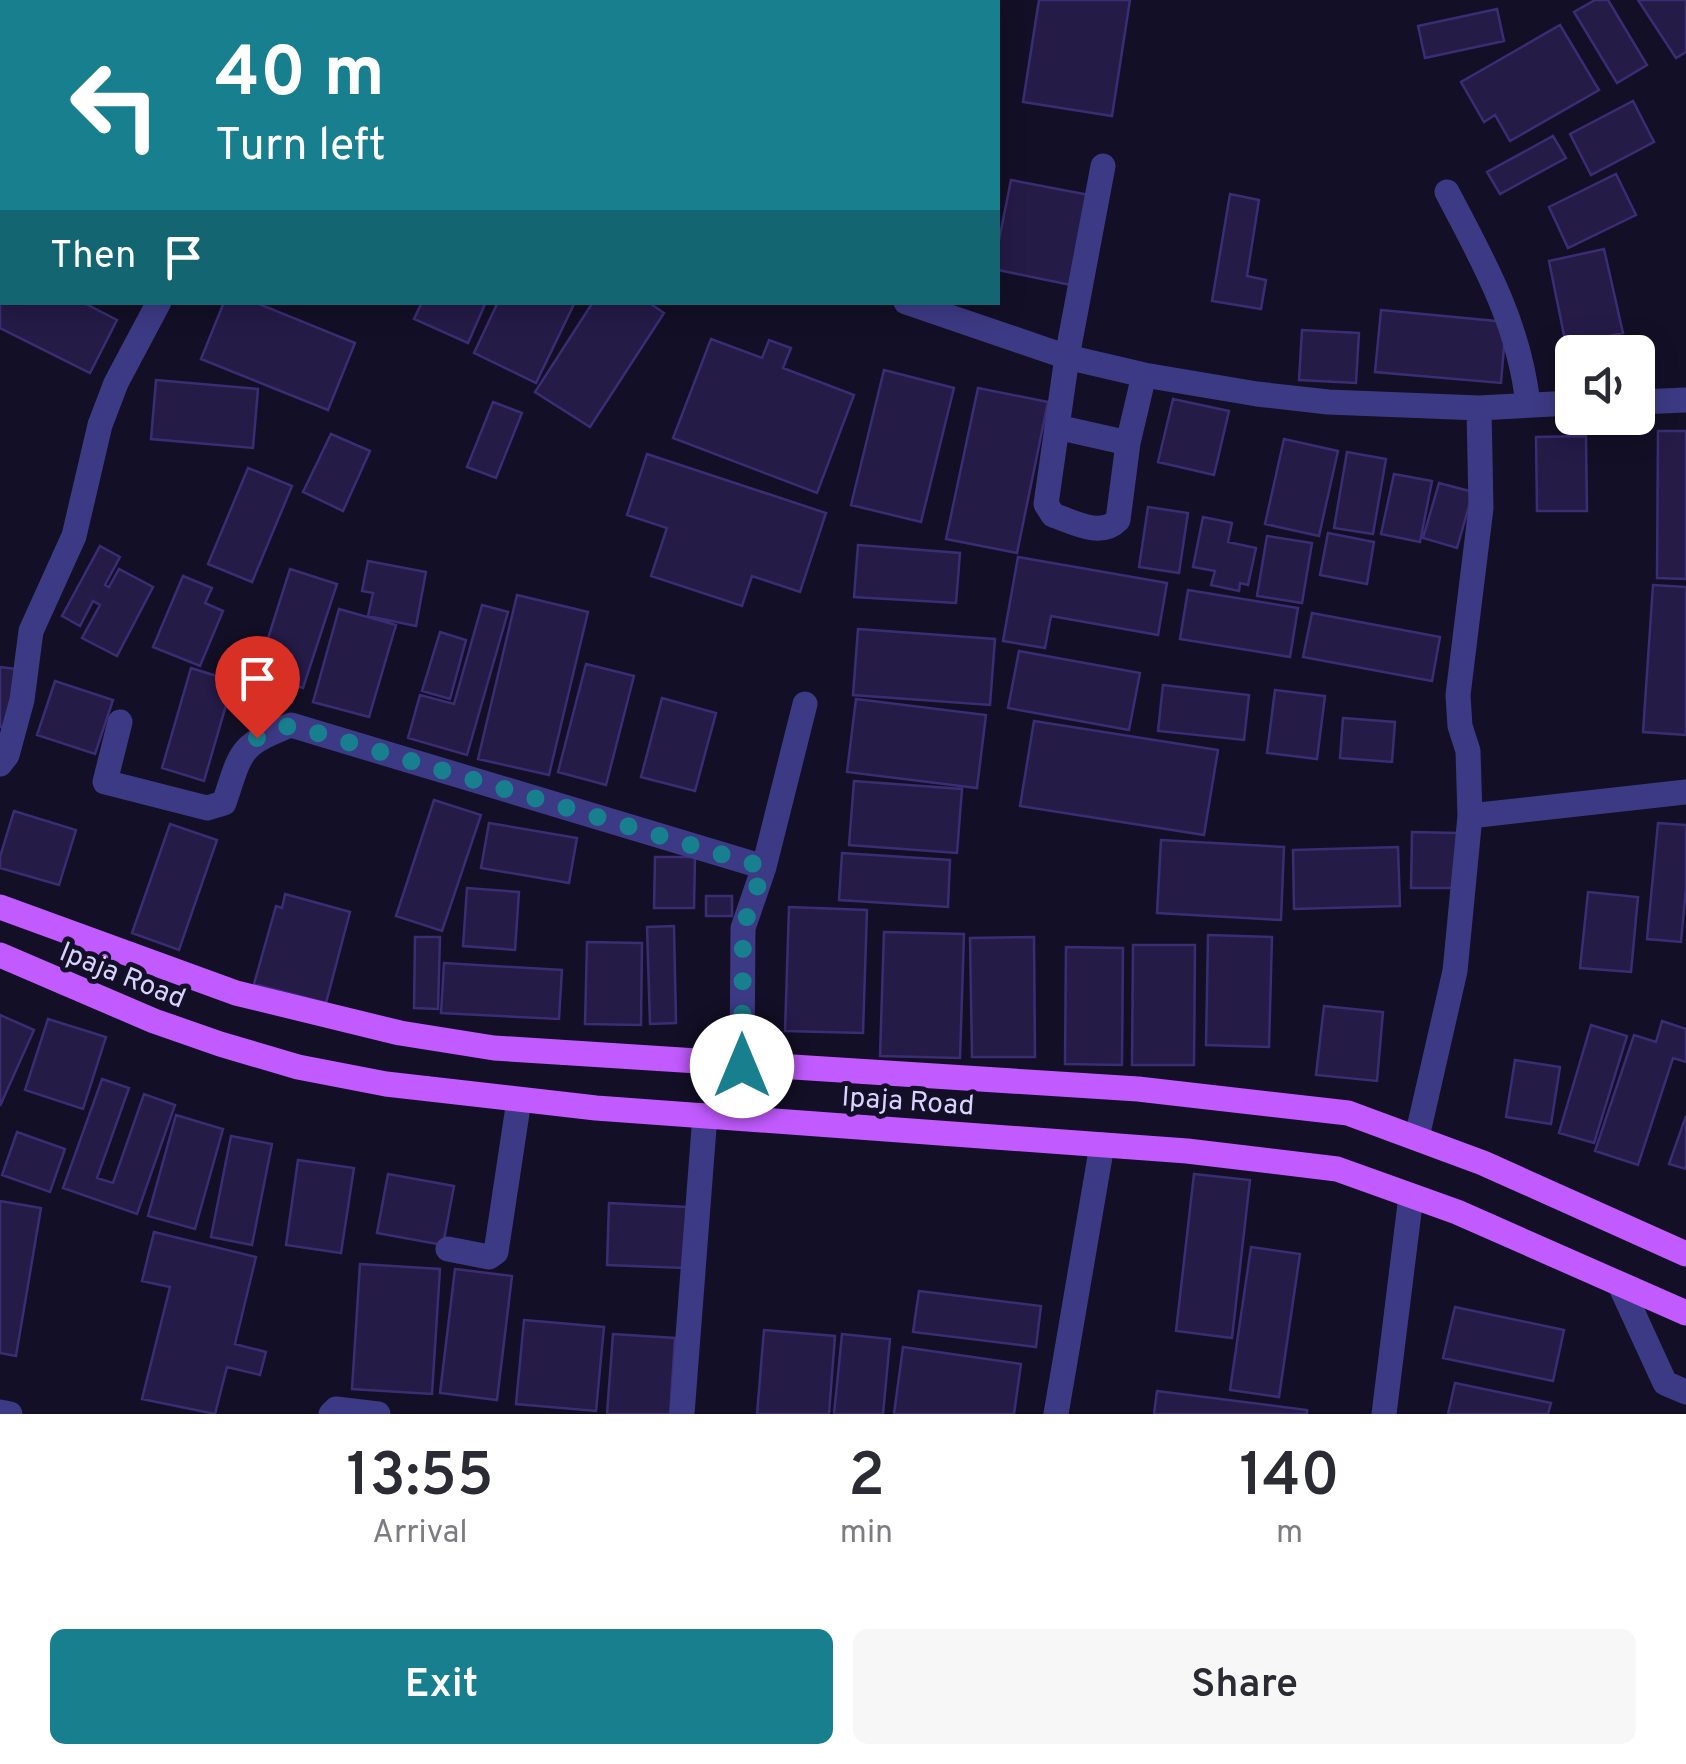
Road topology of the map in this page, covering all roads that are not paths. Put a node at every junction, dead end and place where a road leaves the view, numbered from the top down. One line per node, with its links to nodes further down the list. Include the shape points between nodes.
1 (1103, 166): 5 (street)
2 (1446, 192): 9 (street, via 1514,328)
3 (157, 305): 16 (street, via 100,425 74,536 31,631 22,700)
4 (915, 305): 5 (street)
5 (1067, 357): 6 (street); 12 (street)
6 (1144, 375): 11 (street, via 1328,402); 13 (street)
7 (1686, 400): 8 (street)
8 (1655, 401)
9 (1528, 404): 10 (street); 11 (street)
10 (1555, 404)
11 (1479, 408): 18 (street, via 1481,508 1458,694)
12 (1057, 427): 13 (street); 13 (street, via 1046,504 1053,515 1101,530 1118,520)
13 (1128, 443)
14 (805, 704): 19 (street)
15 (120, 722): 19 (street, via 105,782 207,808 224,803 242,750 291,725)
16 (0, 764)
17 (1686, 792): 18 (street)
18 (1470, 816): 25 (street, via 1454,971)
19 (764, 867): 22 (street, via 743,928)
20 (0, 907): 22 (main road, Ipaja Road, via 236,993 400,1033 494,1048)
21 (0, 955): 23 (main road, Ipaja Road, via 154,1022 298,1067)
22 (742, 1066): 25 (main road, Ipaja Road, via 1138,1089 1348,1112)
23 (519, 1100): 24 (main road, Ipaja Road); 28 (street, via 496,1252 488,1257)
24 (705, 1115): 26 (main road, Ipaja Road); 37 (street)
25 (1417, 1137): 29 (main road, Ipaja Road)
26 (1102, 1145): 27 (main road, Ipaja Road, via 1337,1169); 38 (street)
27 (1411, 1196): 30 (main road, Ipaja Road); 39 (street)
28 (448, 1249)
29 (1686, 1254)
30 (1620, 1284): 31 (main road, Ipaja Road); 32 (street, via 1665,1383)
31 (1686, 1312)
32 (1686, 1392)
33 (0, 1412): 34 (street)
34 (10, 1414)
35 (330, 1414): 36 (street)
36 (378, 1414)
37 (682, 1414)
38 (1056, 1414)
39 (1384, 1414)

